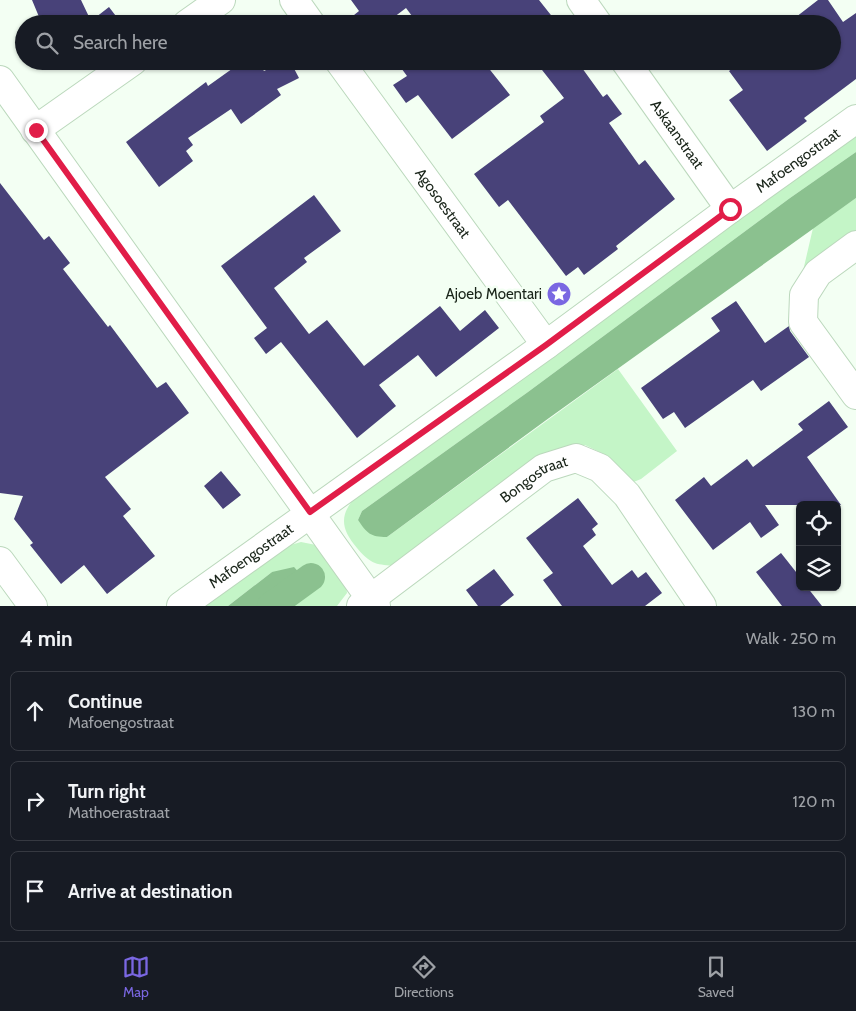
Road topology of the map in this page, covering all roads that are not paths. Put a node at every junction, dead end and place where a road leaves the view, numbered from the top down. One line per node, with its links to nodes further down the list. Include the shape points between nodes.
1 (221, 0): 4 (street)
2 (294, 0): 5 (street)
3 (581, 0): 6 (street)
4 (200, 15)
5 (305, 15)
6 (592, 15)
7 (120, 70): 12 (street)
8 (345, 70): 15 (street, Agosoestraat)
9 (631, 70): 13 (street, Askaanstraat)
10 (0, 80): 12 (street)
11 (856, 119): 13 (street, Mafoengostraat)
12 (36, 130): 17 (street)
13 (730, 209): 15 (street, Mafoengostraat)
14 (856, 245): 16 (street, via 818,274 804,295 803,322)
15 (546, 345): 17 (street, Mafoengostraat)
16 (856, 395)
17 (310, 512): 19 (street); 21 (street, Mafoengostraat)
18 (2, 566): 20 (street)
19 (369, 604): 22 (street, Bongostraat, via 544,468 576,458 600,468 626,495)
20 (33, 606)
21 (181, 606)
22 (702, 606)

